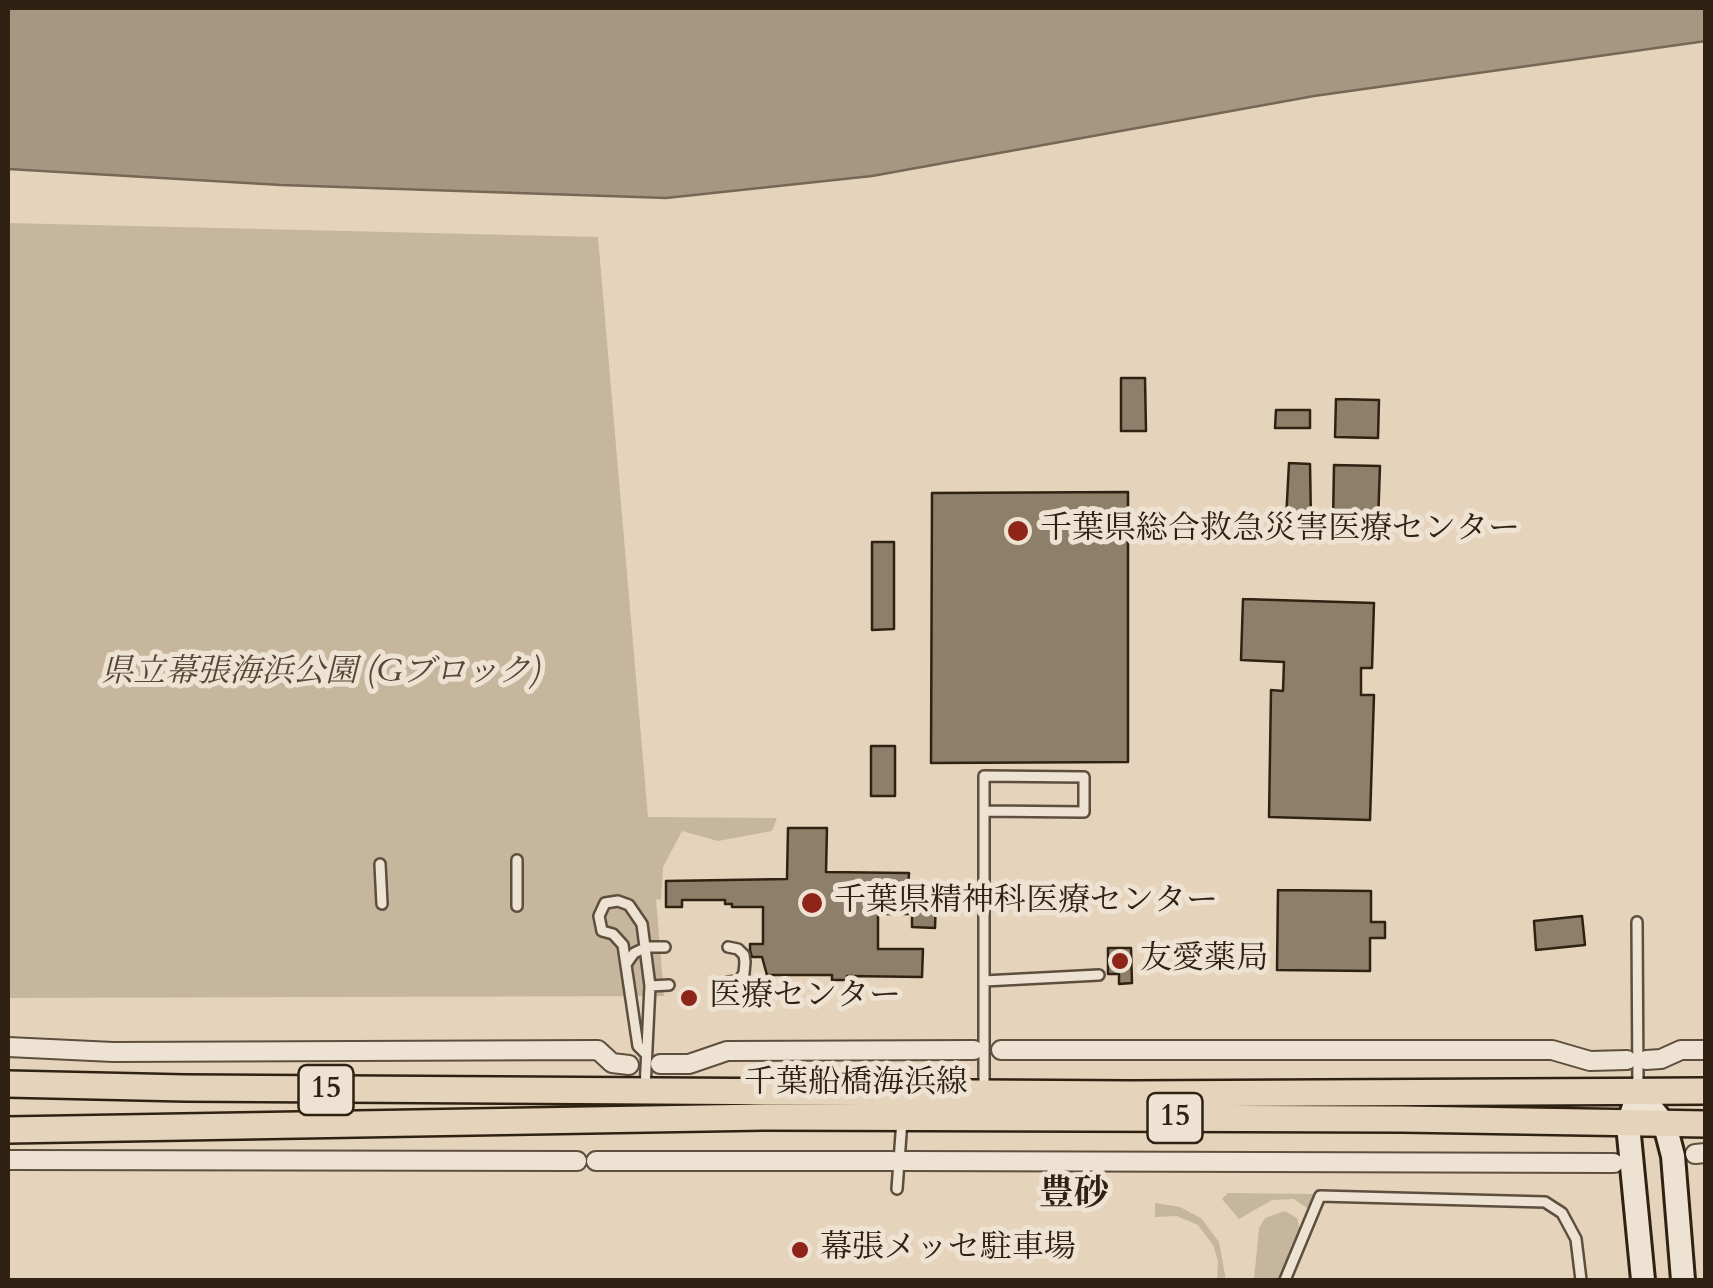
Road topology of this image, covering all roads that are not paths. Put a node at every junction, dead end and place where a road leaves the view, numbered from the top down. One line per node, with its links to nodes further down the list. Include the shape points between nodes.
1 (984, 810): 1 (lane, via 984,776 1084,777 1084,812); 12 (lane)
2 (517, 860): 5 (lane)
3 (380, 864): 4 (lane)
4 (382, 904)
5 (517, 906)
6 (1637, 922): 25 (lane)
7 (647, 947): 8 (lane); 10 (lane); 10 (lane, via 636,913 618,901 605,903 602,931 623,945); 15 (lane)
8 (665, 947)
9 (728, 947): 13 (lane, via 744,955 744,973)
10 (627, 964): 20 (lane)
11 (1099, 975): 12 (lane)
12 (984, 981): 24 (lane)
13 (728, 982)
14 (669, 985): 15 (lane)
15 (650, 986): 20 (lane)
16 (8, 1048): 20 (street, via 598,1050 612,1063)
17 (974, 1050): 20 (street, via 727,1051 688,1064)
18 (1001, 1050): 19 (street, via 1552,1050 1590,1061 1660,1060 1681,1050)
19 (1706, 1050)
20 (644, 1061): 23 (lane)
21 (8, 1084): 23 (main road, 千葉船橋海浜線 / 15)
22 (1706, 1091): 25 (main road, 千葉船橋海浜線 / 15)
23 (645, 1092): 24 (main road, 千葉船橋海浜線 / 15); 27 (lane)
24 (984, 1092): 25 (main road, 千葉船橋海浜線 / 15)
25 (1638, 1092): 28 (street); 30 (street)
26 (902, 1118): 27 (main road, 千葉船橋海浜線 / 15); 28 (main road, 千葉船橋海浜線 / 15); 34 (lane)
27 (644, 1119): 31 (main road, 千葉船橋海浜線 / 15)
28 (1628, 1124): 30 (main road, 千葉船橋海浜線 / 15); 37 (street)
29 (1706, 1124): 30 (main road, 千葉船橋海浜線 / 15)
30 (1665, 1125): 38 (street)
31 (8, 1130)
32 (8, 1160): 33 (street)
33 (1614, 1162)
34 (897, 1189)
35 (1285, 1280): 36 (lane, via 1320,1196 1545,1202 1562,1213 1576,1239)
36 (1581, 1280)
37 (1644, 1280)
38 (1683, 1280)

